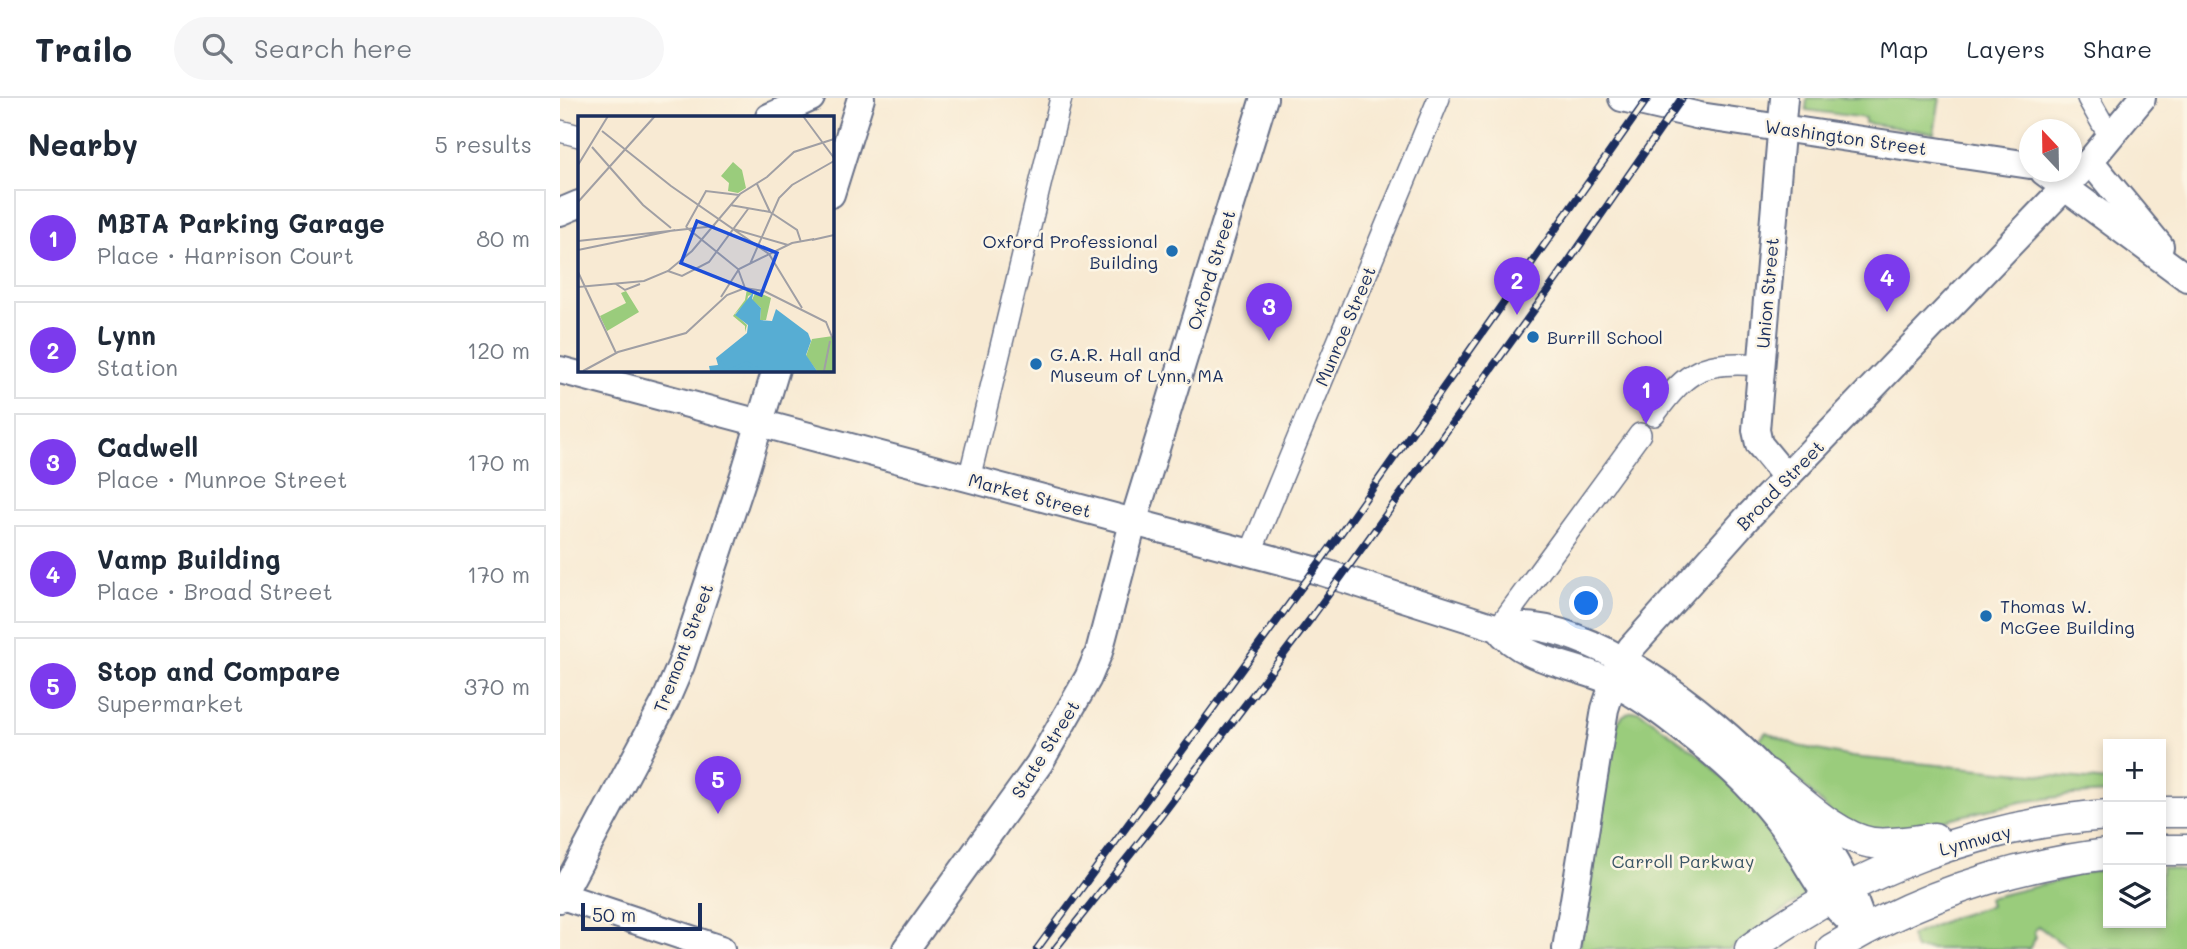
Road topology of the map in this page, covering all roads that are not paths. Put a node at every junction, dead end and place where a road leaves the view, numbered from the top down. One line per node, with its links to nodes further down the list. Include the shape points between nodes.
1 (811, 98): 10 (main road)
2 (861, 98): 20 (main road)
3 (1061, 98): 31 (street)
4 (1264, 98): 32 (main road, Oxford Street)
5 (1440, 98): 33 (street, Munroe Street)
6 (1622, 98): 11 (main road, Washington Street)
7 (1784, 98): 11 (main road, Union Street)
8 (2088, 98): 14 (street)
9 (2142, 98): 14 (main road, Broad Street)
10 (771, 116)
11 (1781, 128): 16 (main road, Washington Street); 24 (main road, Union Street)
12 (560, 131): 13 (street)
13 (578, 136)
14 (2110, 137): 15 (main road, Broad Street)
15 (2090, 161): 17 (main road, Broad Street); 23 (main road)
16 (2019, 164)
17 (2082, 165)
18 (2052, 182): 30 (main road, Broad Street)
19 (2059, 182): 23 (main road)
20 (833, 188)
21 (578, 204): 22 (main road)
22 (560, 212)
23 (2184, 270)
24 (1761, 366): 27 (street, via 1705,367 1682,381); 30 (main road, Union Street, via 1758,442)
25 (560, 370): 28 (main road, Market Street)
26 (775, 371): 28 (main road, Tremont Street)
27 (1654, 415)
28 (759, 423): 31 (main road, Market Street); 46 (main road, Tremont Street, via 674,681)
29 (1640, 434): 34 (street)
30 (1787, 478): 35 (main road, Broad Street, via 1644,631)
31 (969, 479): 32 (main road, Market Street)
32 (1133, 523): 33 (main road, Market Street); 49 (main road, State Street, via 1107,626 1088,678 1039,764)
33 (1250, 554): 34 (main road, Market Street, via 1336,576)
34 (1498, 628): 35 (main road, Market Street, via 1538,626 1595,646)
35 (1618, 671): 36 (main road, Market Street); 50 (main road, Broad Street, via 1605,709)
36 (1655, 695): 37 (main road, via 1724,734); 45 (main road, via 1746,784)
37 (1768, 774): 41 (highway, via 1837,828 1871,842); 45 (main road, via 1798,810)
38 (2166, 812): 39 (highway)
39 (2187, 812)
40 (2103, 816): 41 (highway, Lynnway)
41 (2035, 825): 45 (highway, Lynnway, via 1974,838)
42 (2166, 850): 43 (highway)
43 (2187, 850)
44 (2103, 855): 47 (highway, via 2029,867 1971,883)
45 (1832, 881): 47 (main road); 51 (highway, Lynnway)
46 (561, 897): 48 (main road)
47 (1864, 930): 52 (highway)
48 (720, 949)
49 (906, 949)
50 (1566, 949)
51 (1750, 949)
52 (1832, 949)

